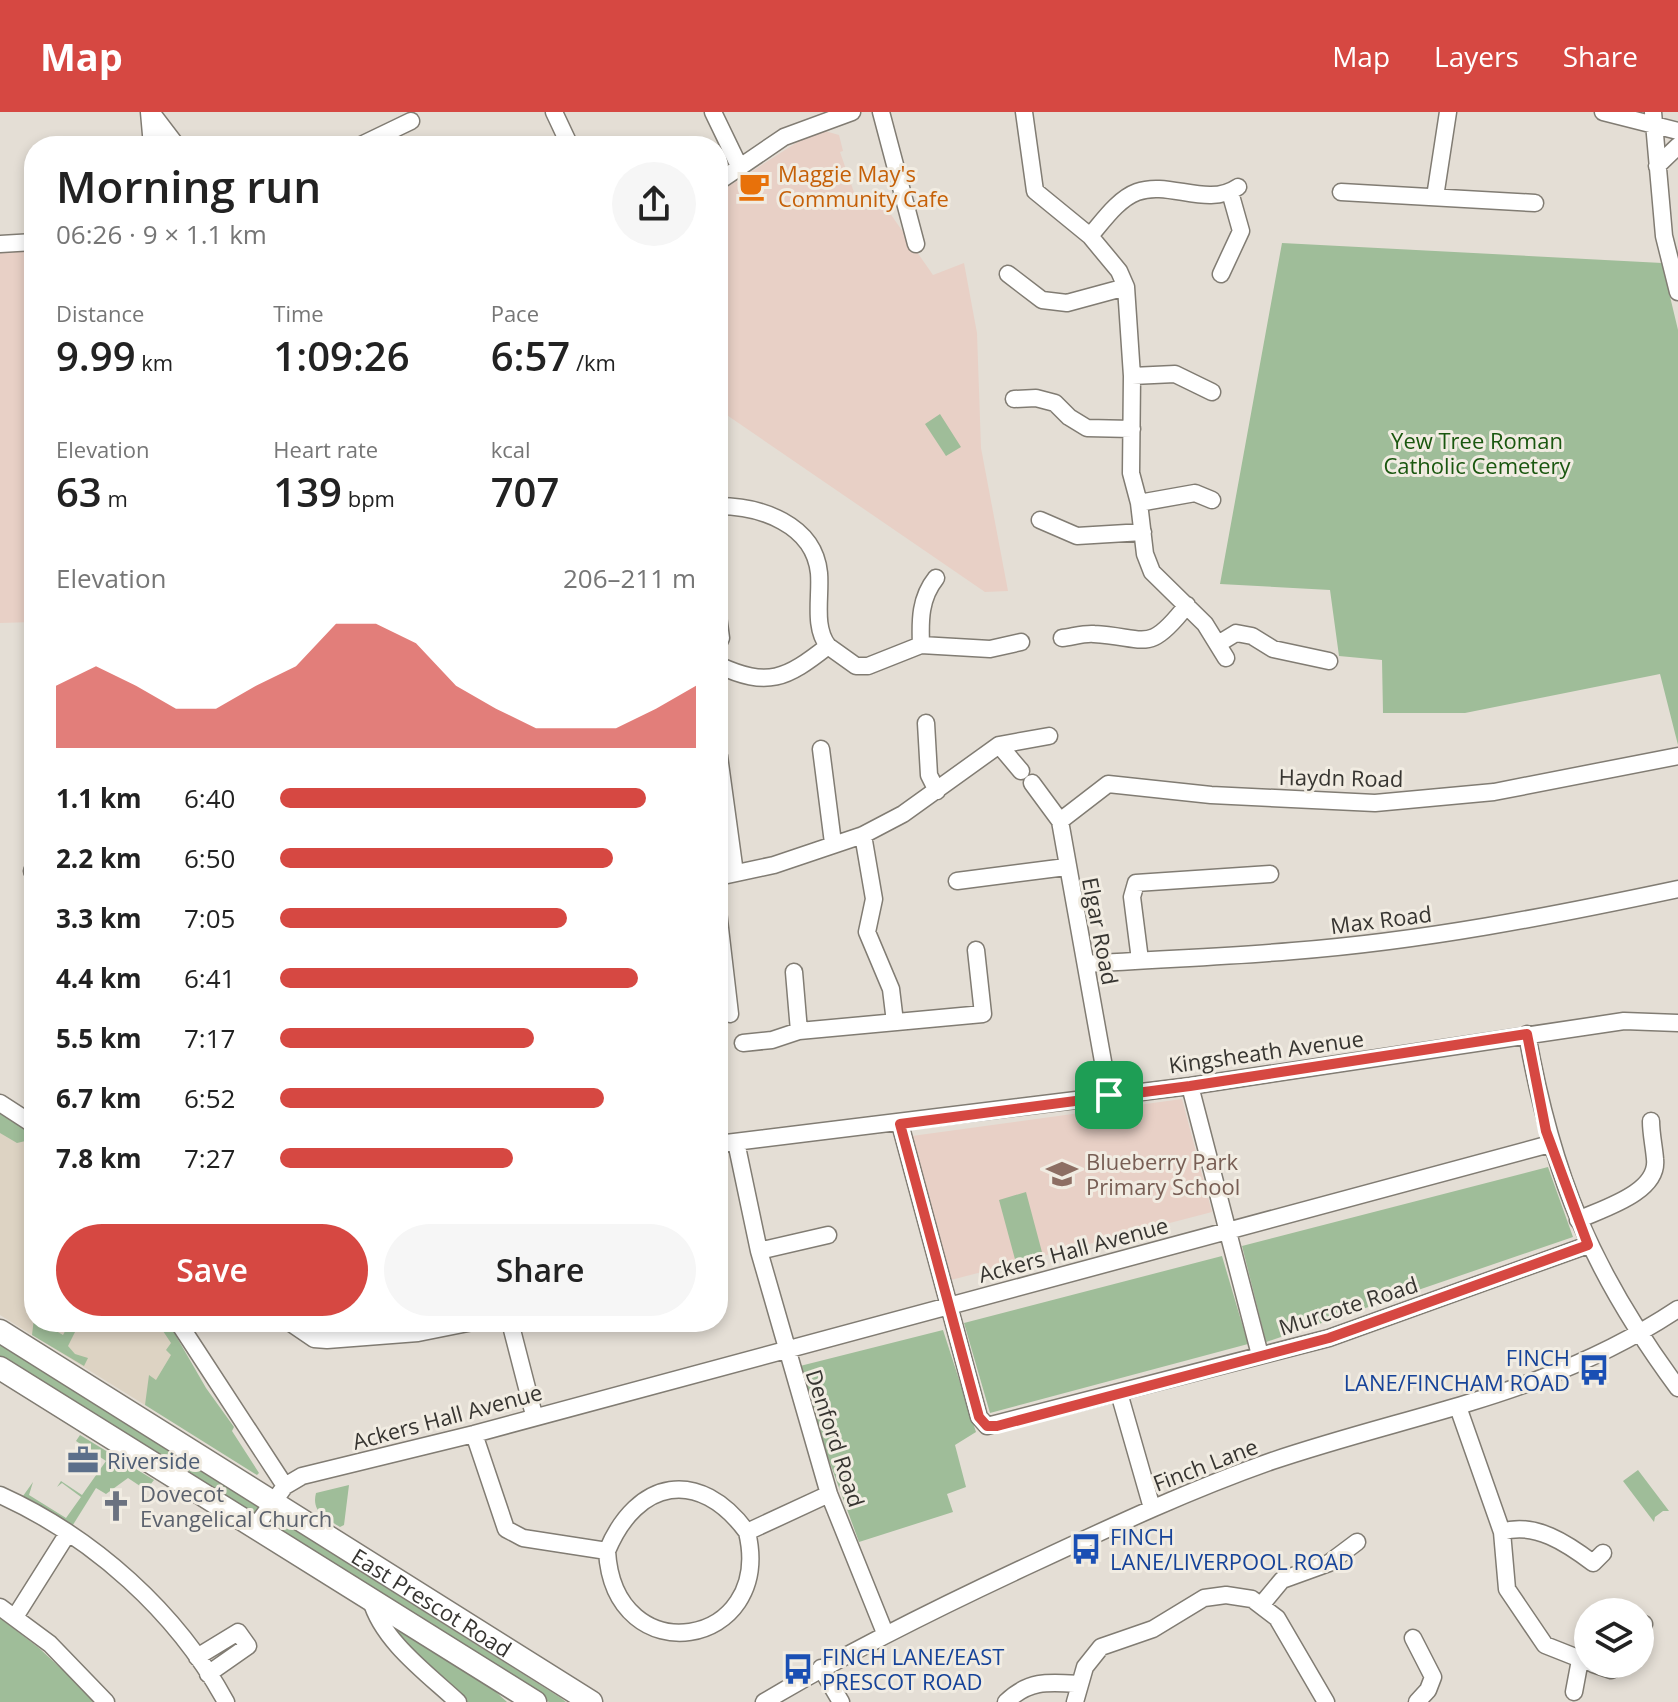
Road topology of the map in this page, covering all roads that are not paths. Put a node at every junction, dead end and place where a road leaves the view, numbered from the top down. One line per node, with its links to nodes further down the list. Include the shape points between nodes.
1 (150, 112): 12 (street); 13 (street)
2 (554, 112): 15 (street)
3 (713, 112): 16 (street)
4 (852, 112): 20 (street, via 800,128)
5 (881, 112): 28 (street)
6 (1024, 112): 25 (street, via 1035,191)
7 (1448, 112): 23 (street)
8 (1603, 112): 9 (street)
9 (1653, 120): 11 (street); 19 (street)
10 (411, 121): 14 (street)
11 (1678, 131)
12 (151, 136)
13 (165, 136)
14 (380, 136)
15 (565, 136)
16 (725, 136)
17 (728, 143): 20 (street)
18 (1678, 146): 19 (street)
19 (1657, 166): 32 (street, via 1664,236)
20 (740, 168): 21 (street)
21 (728, 176)
22 (1341, 192): 23 (street)
23 (1435, 197): 24 (street)
24 (1535, 203)
25 (1090, 236): 30 (street, via 1117,205 1137,192 1211,195 1234,190 1241,231); 31 (street)
26 (24, 243): 27 (street)
27 (0, 244)
28 (916, 244)
29 (1008, 274): 31 (street, via 1042,300 1067,303)
30 (1221, 274)
31 (1126, 287): 33 (street)
32 (1678, 292)
33 (1132, 376): 34 (street, via 1175,374); 36 (street)
34 (1212, 392)
35 (1014, 399): 36 (street, via 1055,403 1087,428)
36 (1132, 429): 38 (street, via 1131,473)
37 (1212, 500): 38 (street, via 1195,493)
38 (1139, 503): 41 (street)
39 (728, 506): 47 (street, via 745,506 780,519 804,537 818,568 820,636)
40 (1040, 520): 41 (street, via 1077,536)
41 (1143, 532): 43 (street, via 1152,572)
42 (936, 578): 46 (street, via 920,618)
43 (1187, 605): 44 (street, via 1170,627 1141,642 1093,634); 48 (street, via 1222,651 1236,633 1273,649)
44 (1062, 638)
45 (1021, 642): 46 (street, via 990,649)
46 (921, 645): 47 (street, via 868,666 856,666)
47 (828, 646): 49 (street, via 801,667 775,677 748,679)
48 (1329, 661)
49 (728, 670)
50 (926, 723): 55 (street, via 929,775)
51 (1049, 736): 52 (street)
52 (999, 745): 55 (street); 56 (street, Elgar Road)
53 (821, 749): 58 (street)
54 (1678, 756): 56 (street, Haydn Road, via 1494,792 1375,803 1108,784)
55 (937, 791): 57 (street)
56 (1060, 821): 59 (street, Elgar Road)
57 (863, 835): 58 (street); 70 (street, via 874,899 867,932 891,989)
58 (833, 843): 61 (street, via 774,865)
59 (1066, 867): 62 (street); 66 (street, Elgar Road)
60 (1270, 874): 65 (street, via 1136,883 1132,897)
61 (728, 875)
62 (957, 881)
63 (1678, 889): 65 (street, Max Road, via 1424,937)
64 (976, 950): 70 (street, via 983,1014)
65 (1140, 960): 66 (street, Max Road)
66 (1086, 964): 76 (street, Elgar Road)
67 (794, 972): 72 (street)
68 (728, 997): 69 (street)
69 (730, 1014)
70 (895, 1022): 72 (street)
71 (1678, 1023): 73 (street, Kingsheath Avenue, via 1624,1021)
72 (799, 1031): 74 (street)
73 (1527, 1034): 75 (street, Kingsheath Avenue); 83 (street)
74 (743, 1043)
75 (1190, 1086): 76 (street, Kingsheath Avenue); 85 (street)
76 (1109, 1095): 80 (street, Kingsheath Avenue)
77 (0, 1103): 78 (street)
78 (24, 1117)
79 (1651, 1121): 84 (street, via 1655,1160 1646,1184)
80 (900, 1124): 81 (street, Kingsheath Avenue); 89 (street)
81 (736, 1142): 82 (street, Kingsheath Avenue); 88 (street, Denford Road)
82 (728, 1143)
83 (1550, 1144): 84 (street); 85 (street, Ackers Hall Avenue)
84 (1578, 1220): 87 (street)
85 (1226, 1231): 89 (street, Ackers Hall Avenue); 98 (street)
86 (828, 1235): 88 (street)
87 (1588, 1245): 96 (street); 98 (street, Murcote Road, via 1329,1338)
88 (759, 1251): 97 (street, Denford Road)
89 (948, 1304): 97 (street, Ackers Hall Avenue); 101 (street, Murcote Road, via 979,1417 987,1426)
90 (1678, 1309): 96 (street, Finch Lane)
91 (0, 1331): 105 (highway, East Prescot Road)
92 (184, 1332): 105 (street, East Prescot Road)
93 (304, 1332): 94 (street, via 314,1339)
94 (355, 1332)
95 (513, 1332): 103 (street)
96 (1639, 1335): 100 (street); 102 (street, Finch Lane, via 1567,1371)
97 (785, 1348): 103 (street, Ackers Hall Avenue); 106 (street, Denford Road)
98 (1260, 1355): 101 (street, Murcote Road)
99 (0, 1368): 109 (highway, East Prescot Road)
100 (1678, 1388)
101 (1119, 1393): 108 (street)
102 (1458, 1407): 108 (street, Finch Lane, via 1271,1462); 111 (street)
103 (534, 1415): 104 (street, Ackers Hall Avenue)
104 (474, 1434): 105 (street, Ackers Hall Avenue, via 302,1476); 114 (street, via 506,1529 523,1538)
105 (278, 1494): 109 (street); 129 (highway, East Prescot Road)
106 (829, 1494): 110 (street); 120 (street, Denford Road)
107 (0, 1495): 112 (street)
108 (1152, 1508): 120 (street, Finch Lane)
109 (255, 1527): 116 (highway, East Prescot Road)
110 (747, 1532): 114 (street, via 708,1494 671,1489 641,1501 616,1529); 114 (street, via 751,1558 740,1601 724,1619 684,1634 658,1632 634,1618 608,1573)
111 (1502, 1532): 115 (street, via 1518,1526 1537,1532 1568,1544 1593,1563); 123 (street, via 1507,1589 1545,1645)
112 (68, 1533): 119 (street); 122 (street, via 134,1586)
113 (1357, 1542): 117 (street, via 1329,1563 1282,1580)
114 (607, 1551)
115 (1603, 1553)
116 (371, 1600): 132 (street, East Prescot Road, via 390,1636); 133 (highway, East Prescot Road)
117 (1262, 1604): 127 (street, via 1239,1596 1204,1598 1153,1629 1109,1642 1085,1667); 138 (street, via 1287,1632)
118 (0, 1607): 119 (street)
119 (15, 1617): 130 (street, via 63,1656)
120 (885, 1633): 124 (street, Finch Lane)
121 (1413, 1638): 139 (street, via 1433,1677)
122 (197, 1657): 125 (street); 125 (street, via 238,1632 248,1646)
123 (1574, 1657)
124 (821, 1668): 134 (street, Finch Lane); 135 (street)
125 (208, 1674): 131 (street)
126 (1580, 1678): 128 (street)
127 (1078, 1684): 136 (street, via 1023,1686); 137 (street)
128 (1574, 1692)
129 (583, 1699)
130 (106, 1702)
131 (226, 1702)
132 (458, 1702)
133 (535, 1702)
134 (764, 1702)
135 (841, 1702)
136 (1006, 1702)
137 (1075, 1702)
138 (1326, 1702)
139 (1417, 1702)

